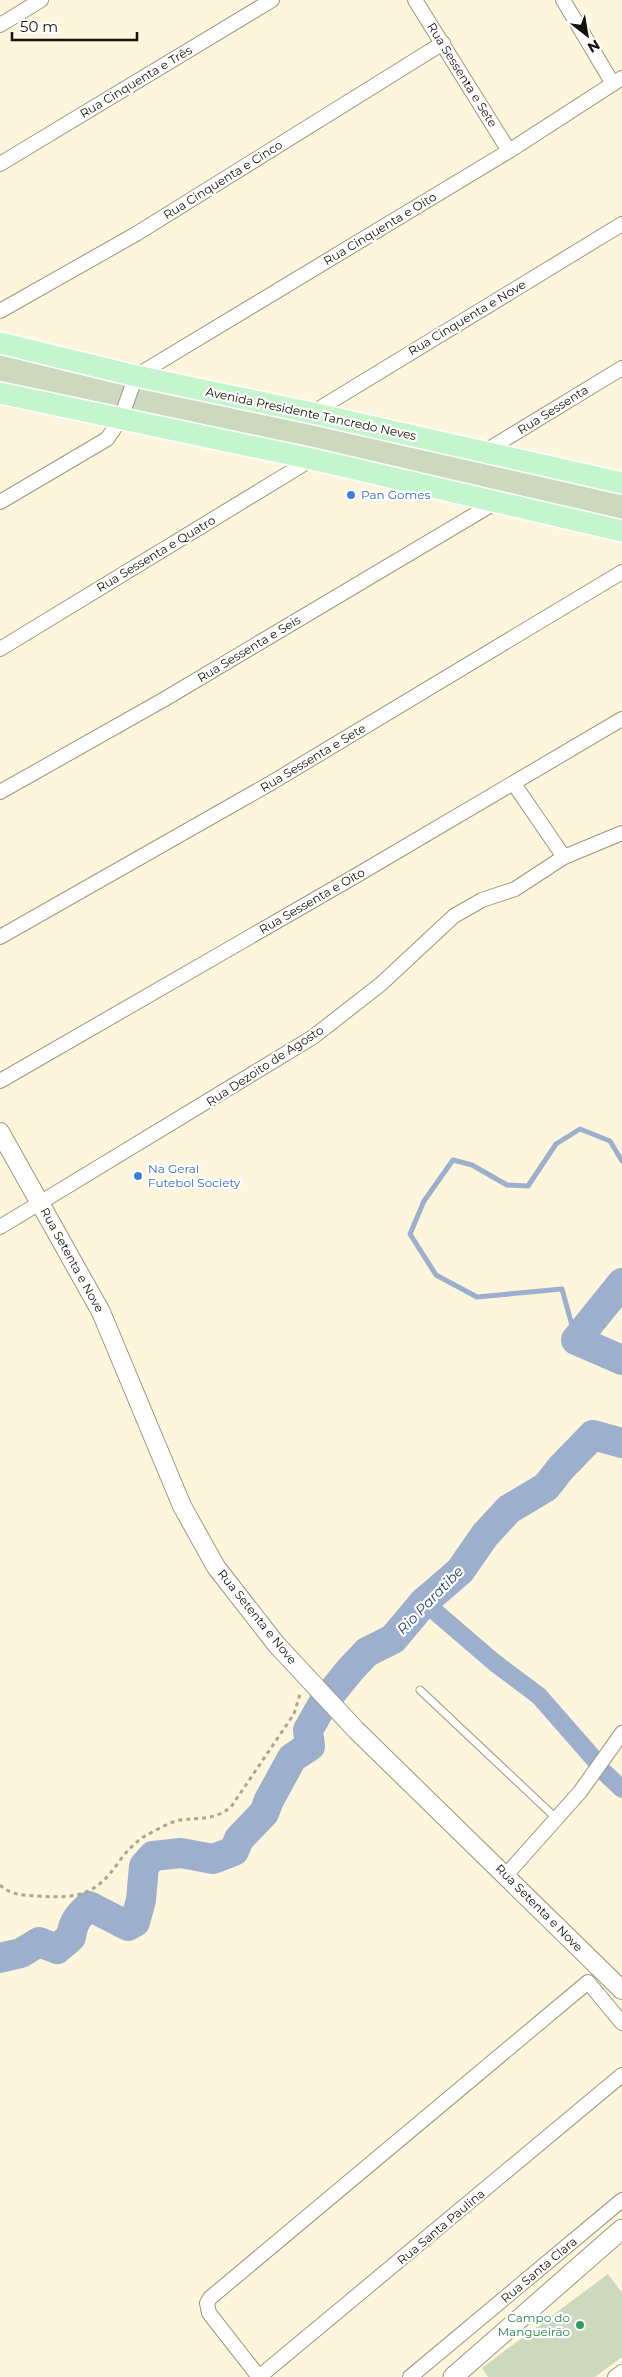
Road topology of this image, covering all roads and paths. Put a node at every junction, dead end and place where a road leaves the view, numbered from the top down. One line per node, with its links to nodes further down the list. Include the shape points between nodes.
1 (41, 0): 5 (street)
2 (272, 0): 9 (street, Rua Cinquenta e Três)
3 (415, 0): 6 (street, Rua Sessenta e Sete)
4 (564, 0): 7 (street)
5 (0, 25)
6 (443, 43): 8 (street, Rua Sessenta e Sete); 11 (street, Rua Cinquenta e Cinco, via 136,234)
7 (617, 81): 8 (street, Rua Cinquenta e Oito)
8 (508, 151): 14 (street, Rua Cinquenta e Oito)
9 (0, 164)
10 (622, 224): 16 (street, Rua Cinquenta e Nove)
11 (0, 311)
12 (0, 343): 14 (main road, Avenida Presidente Tancredo Neves)
13 (622, 368): 18 (street, Rua Sessenta)
14 (136, 376): 16 (main road, Avenida Presidente Tancredo Neves); 17 (street)
15 (0, 394): 17 (main road)
16 (312, 413): 18 (main road, Avenida Presidente Tancredo Neves)
17 (120, 420): 19 (main road); 21 (street, via 107,438)
18 (484, 452): 20 (main road, Avenida Presidente Tancredo Neves)
19 (312, 459): 22 (main road); 25 (street, Rua Sessenta e Quatro)
20 (622, 483)
21 (0, 502)
22 (496, 502): 23 (main road); 28 (street, Rua Sessenta e Seis, via 172,695)
23 (622, 532)
24 (622, 572): 31 (street, Rua Sessenta e Sete, via 271,783)
25 (0, 649)
26 (622, 719): 27 (street, Rua Sessenta e Oito)
27 (514, 784): 30 (street); 32 (street, Rua Sessenta e Oito)
28 (0, 792)
29 (622, 833): 30 (street, Rua Dezoito de Agosto)
30 (564, 857): 34 (street, Rua Dezoito de Agosto, via 515,889 482,900 454,916 381,984 313,1037)
31 (0, 937)
32 (0, 1081)
33 (0, 1132): 34 (street, Rua Setenta e Nove)
34 (41, 1203): 35 (street, Rua Dezoito de Agosto); 36 (street, Rua Setenta e Nove, via 102,1312 182,1506 216,1567 276,1644)
35 (0, 1227)
36 (310, 1680): 40 (street, Rua Setenta e Nove, via 356,1730); 41 (path, via 294,1714 231,1807 220,1816 179,1820 144,1837 127,1850 105,1881 77,1896 16,1895)
37 (420, 1690): 39 (lane)
38 (622, 1733): 39 (street)
39 (557, 1819): 40 (street)
40 (506, 1875): 42 (street, Rua Setenta e Nove)
41 (0, 1884)
42 (601, 1969): 43 (street); 44 (street, Rua Setenta e Nove)
43 (588, 1982): 45 (street); 51 (street, via 210,2298 207,2303 209,2313)
44 (622, 1990)
45 (622, 2022)
46 (622, 2075): 51 (street, Rua Santa Paulina)
47 (622, 2200): 52 (street, Rua Santa Clara)
48 (622, 2229): 50 (main road)
49 (622, 2372): 53 (street)
50 (456, 2376)
51 (259, 2377)
52 (410, 2377)
53 (615, 2377)

